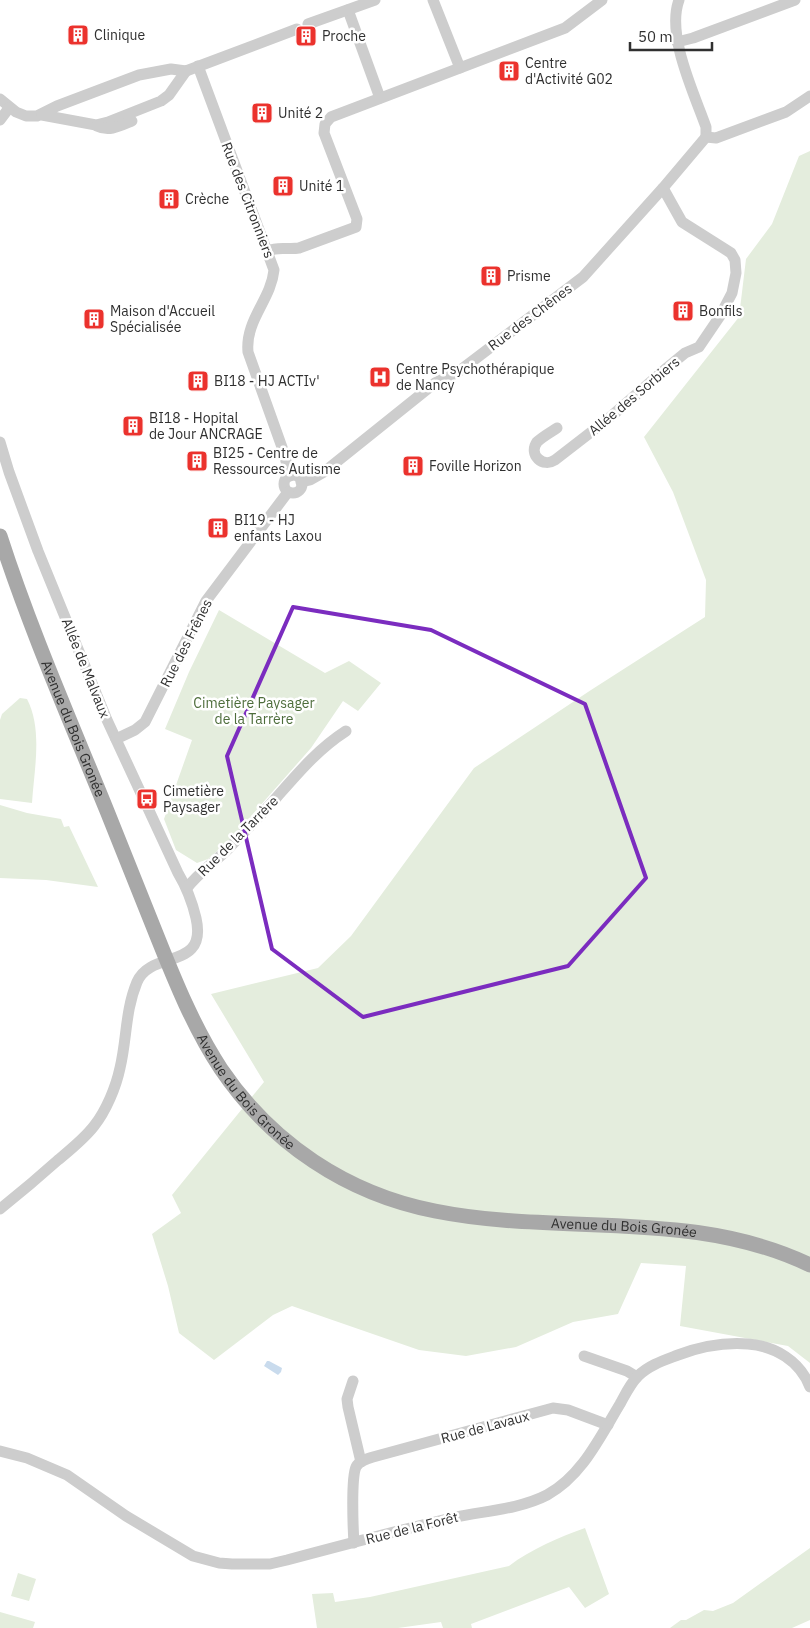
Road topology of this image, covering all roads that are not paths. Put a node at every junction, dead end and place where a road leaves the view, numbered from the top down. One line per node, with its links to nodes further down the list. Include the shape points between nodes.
1 (375, 0): 6 (street)
2 (434, 0): 11 (street)
3 (602, 0): 11 (street, via 565,28)
4 (679, 0): 9 (street)
5 (795, 0): 9 (street)
6 (348, 10): 7 (street); 14 (street)
7 (308, 24)
8 (297, 29): 10 (street)
9 (676, 42): 19 (street, via 706,127)
10 (198, 66): 12 (street); 21 (street, Rue des Citronniers)
11 (460, 68): 14 (street)
12 (186, 70): 17 (street, via 171,69 139,75 57,106); 17 (street, via 161,101 96,125)
13 (810, 96): 19 (street, via 786,112 716,138)
14 (380, 98): 21 (street, via 331,117 324,129 357,219 356,227 299,248 280,247)
15 (0, 99): 16 (street)
16 (9, 108): 17 (street, via 26,116); 18 (street)
17 (42, 115)
18 (0, 120)
19 (706, 137): 20 (street, Rue des Chênes)
20 (663, 188): 22 (street, Allée des Sorbiers, via 682,222 731,253 736,273 732,293 699,348 685,353 608,420 550,464 543,463 534,452 535,446); 25 (street, Rue des Chênes, via 583,277 458,372 435,383 324,472)
21 (268, 251): 24 (street, Rue des Citronniers, via 273,278 250,326 247,342)
22 (557, 428)
23 (0, 442): 30 (street, Allée de Malvaux, via 38,551)
24 (290, 476): 25 (street, via 294,475); 26 (street, via 284,483)
25 (301, 482): 26 (street, via 298,491)
26 (288, 492): 30 (street, Rue des Frênes, via 206,601 145,722)
27 (0, 536): 32 (main road, Avenue du Bois Gronée)
28 (0, 563): 32 (main road, Avenue du Bois Gronée)
29 (346, 731): 31 (street, Rue de la Tarrère, via 313,756 261,815)
30 (116, 739): 31 (street, Allée de Malvaux)
31 (187, 888): 34 (street, Rue de la Tarrère, via 198,931 197,942 188,952 142,973 131,1001 120,1069 98,1121 78,1143)
32 (157, 949): 33 (main road, Avenue du Bois Gronée)
33 (169, 977): 35 (main road, Avenue du Bois Gronée, via 205,1043 250,1106 293,1147 353,1184 399,1202 461,1216 637,1226 710,1234 776,1250); 36 (main road, Avenue du Bois Gronée, via 183,1020 202,1057 242,1113 292,1159 356,1196 397,1212 459,1226 644,1236 714,1244 760,1255)
34 (0, 1210)
35 (810, 1265)
36 (810, 1275)
37 (584, 1356): 38 (street)
38 (637, 1377): 40 (street, Rue de la Forêt, via 664,1360 712,1344 727,1343 772,1349 800,1370); 41 (street, Rue de la Forêt)
39 (353, 1381): 43 (street, via 347,1399)
40 (810, 1387)
41 (608, 1425): 43 (street, Rue de Lavaux, via 568,1410 553,1408); 44 (street, Rue de la Forêt, via 580,1467 558,1488 543,1496)
42 (0, 1451): 44 (street, Rue de la Forêt, via 27,1458 67,1475 126,1516 202,1559 232,1564 270,1564)
43 (361, 1462): 44 (street, via 354,1479)
44 (354, 1543)

